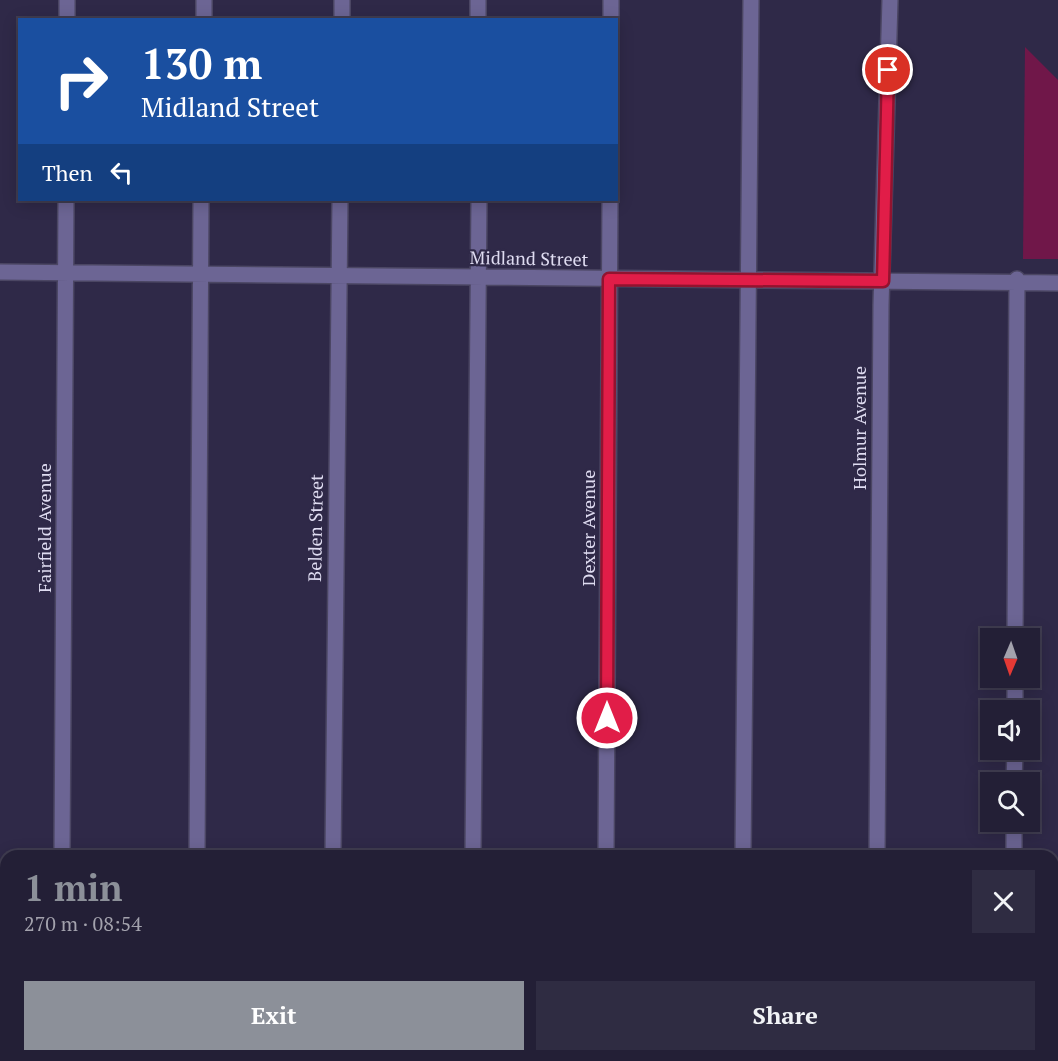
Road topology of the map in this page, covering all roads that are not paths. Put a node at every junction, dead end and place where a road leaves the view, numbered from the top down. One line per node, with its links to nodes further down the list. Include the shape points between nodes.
1 (68, 0): 8 (street)
2 (204, 0): 9 (street)
3 (342, 0): 10 (street)
4 (478, 0): 11 (street)
5 (611, 0): 12 (street)
6 (751, 0): 24 (street)
7 (890, 0): 25 (street, Holmur Avenue)
8 (67, 18)
9 (204, 18)
10 (342, 18)
11 (478, 18)
12 (611, 18)
13 (66, 201): 19 (street, Fairfield Avenue)
14 (201, 201): 20 (street)
15 (340, 201): 21 (street, Belden Street)
16 (479, 201): 22 (street)
17 (610, 201): 23 (street, Dexter Avenue)
18 (0, 272): 19 (street, Midland Street)
19 (66, 273): 20 (street, Midland Street); 30 (street, Fairfield Avenue)
20 (201, 275): 21 (street, Midland Street); 31 (street)
21 (340, 276): 22 (street, Midland Street); 32 (street, Belden Street)
22 (479, 278): 23 (street, Midland Street); 33 (street)
23 (609, 279): 24 (street, Midland Street); 34 (street, Dexter Avenue)
24 (747, 280): 25 (street, Midland Street); 35 (street)
25 (883, 281): 26 (street, Midland Street); 36 (street, Holmur Avenue)
26 (1017, 281): 27 (street, Midland Street); 28 (street)
27 (1058, 283)
28 (1015, 628)
29 (1014, 832): 37 (street)
30 (62, 850)
31 (197, 850)
32 (333, 850)
33 (473, 850)
34 (606, 850)
35 (743, 850)
36 (877, 850)
37 (1014, 850)

